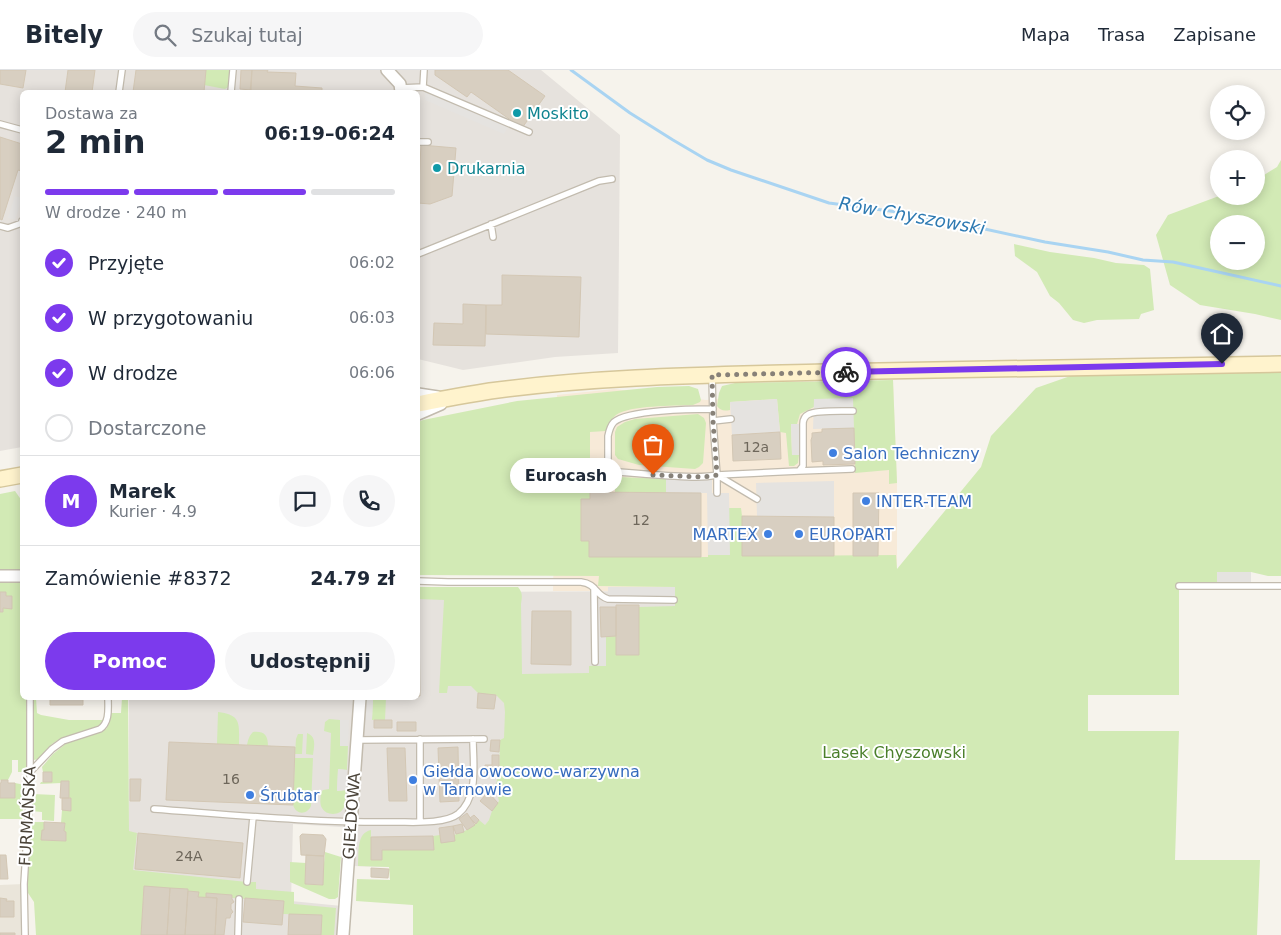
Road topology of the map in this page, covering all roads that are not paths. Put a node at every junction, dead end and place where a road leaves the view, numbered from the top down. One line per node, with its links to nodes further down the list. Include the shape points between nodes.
1 (122, 70): 6 (lane)
2 (233, 70): 7 (lane)
3 (387, 70): 8 (street, via 400,84)
4 (424, 70): 5 (lane)
5 (423, 87): 8 (lane); 11 (lane)
6 (119, 90)
7 (231, 90)
8 (400, 90)
9 (0, 124): 10 (lane)
10 (20, 129)
11 (529, 132)
12 (420, 142): 13 (lane)
13 (428, 142)
14 (612, 179): 16 (lane, via 599,181)
15 (20, 224): 17 (lane, via 8,228)
16 (491, 224): 18 (lane); 19 (lane)
17 (0, 226)
18 (493, 237)
19 (420, 253)
20 (1281, 364): 21 (main road)
21 (712, 375): 23 (main road, via 546,385); 25 (lane)
22 (420, 394): 23 (street)
23 (455, 397): 24 (main road); 27 (street)
24 (420, 404)
25 (713, 408): 29 (lane); 31 (lane, via 655,412 628,416 615,422 608,436)
26 (853, 411): 32 (lane, via 807,415 802,424 803,466)
27 (420, 413)
28 (731, 419): 29 (lane)
29 (713, 421): 33 (lane)
30 (852, 469): 32 (lane)
31 (608, 471): 33 (lane, via 692,477); 36 (lane)
32 (799, 471): 33 (lane)
33 (717, 475): 37 (lane); 38 (lane)
34 (20, 476): 35 (main road)
35 (0, 480)
36 (608, 486)
37 (717, 493)
38 (757, 499)
39 (0, 576): 40 (street)
40 (20, 576)
41 (420, 581): 42 (lane, via 587,582)
42 (593, 586): 45 (lane, via 608,599); 46 (lane)
43 (1179, 586): 44 (lane)
44 (1281, 586)
45 (674, 600)
46 (595, 662)
47 (30, 700): 54 (lane, FURMAŃSKA)
48 (108, 700): 54 (lane, via 104,726 63,741)
49 (360, 700): 53 (street, GIEŁDOWA)
50 (420, 739): 51 (lane); 53 (lane); 57 (lane)
51 (473, 739): 52 (lane); 57 (lane, via 473,786 467,804 456,815 446,819)
52 (484, 739)
53 (357, 740): 58 (street, GIEŁDOWA)
54 (30, 772): 61 (lane, FURMAŃSKA, via 24,884)
55 (154, 809): 56 (lane)
56 (253, 817): 58 (lane); 59 (lane)
57 (420, 822): 58 (lane)
58 (351, 823): 63 (street, GIEŁDOWA)
59 (247, 882)
60 (239, 899): 62 (lane)
61 (25, 935)
62 (238, 935)
63 (343, 935)

